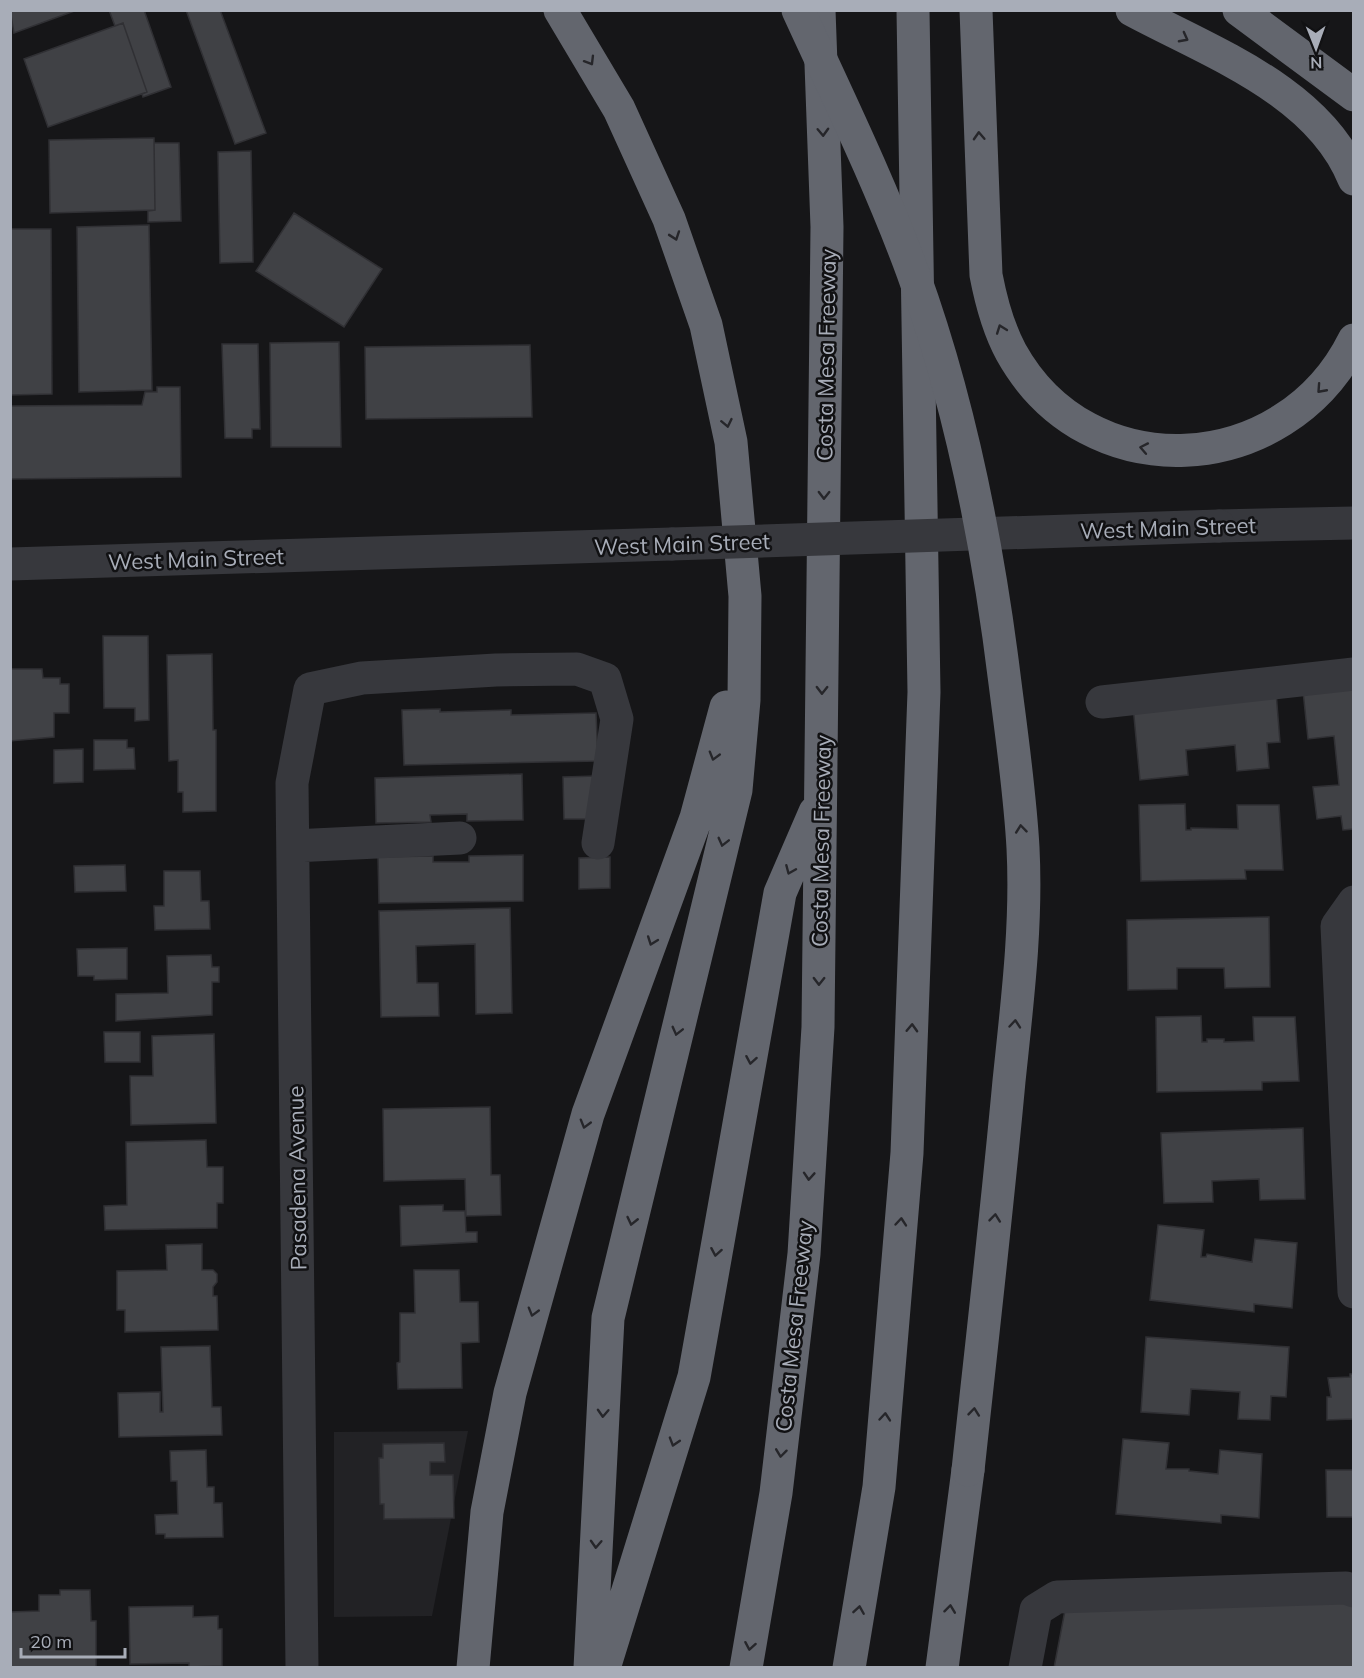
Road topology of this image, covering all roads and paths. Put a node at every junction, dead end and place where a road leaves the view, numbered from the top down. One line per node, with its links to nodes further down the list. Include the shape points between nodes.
1 (560, 10): 13 (highway, one-way to 13, via 619,109 669,219 706,325 731,442)
2 (798, 10): 29 (highway, one-way to 2, bridge, via 1003,1152 1022,923 1023,849 996,613 975,492 943,368 913,272)
3 (819, 10): 16 (highway, Costa Mesa Freeway, one-way to 16, via 827,227)
4 (913, 10): 28 (highway, one-way to 4, via 879,1487 908,1130 924,692)
5 (976, 10): 10 (highway, one-way to 5, via 1333,375 1300,409 1256,436 1211,448 1161,450 1112,439 1079,424 1049,400 1012,355 990,299)
6 (1132, 10): 9 (highway, one-way to 9, via 1260,78 1297,104 1334,142)
7 (1239, 10): 8 (highway)
8 (1353, 94)
9 (1353, 179)
10 (1353, 340)
11 (1353, 523): 12 (street, West Main Street, bridge)
12 (10, 564)
13 (746, 596): 24 (highway, one-way to 24, via 723,727 696,818 588,1114 510,1393 487,1512); 25 (highway, one-way to 25, via 744,700 736,790 608,1318)
14 (1353, 674): 15 (street)
15 (1102, 702)
16 (821, 797): 26 (highway, one-way to 26, via 780,893 694,1377); 27 (highway, Costa Mesa Freeway, one-way to 27, via 818,1027 804,1254 776,1493)
17 (460, 838): 19 (street)
18 (598, 843): 19 (street, Pasadena Avenue, via 616,719 605,680 577,669 362,678 310,689 292,783)
19 (293, 846): 23 (street, Pasadena Avenue)
20 (1353, 902): 21 (street, via 1336,926)
21 (1353, 1292)
22 (1353, 1591): 30 (street, via 1346,1588 1057,1598 1036,1610)
23 (302, 1668)
24 (473, 1668)
25 (590, 1668)
26 (604, 1668)
27 (746, 1668)
28 (849, 1668)
29 (942, 1668)
30 (1025, 1668)

